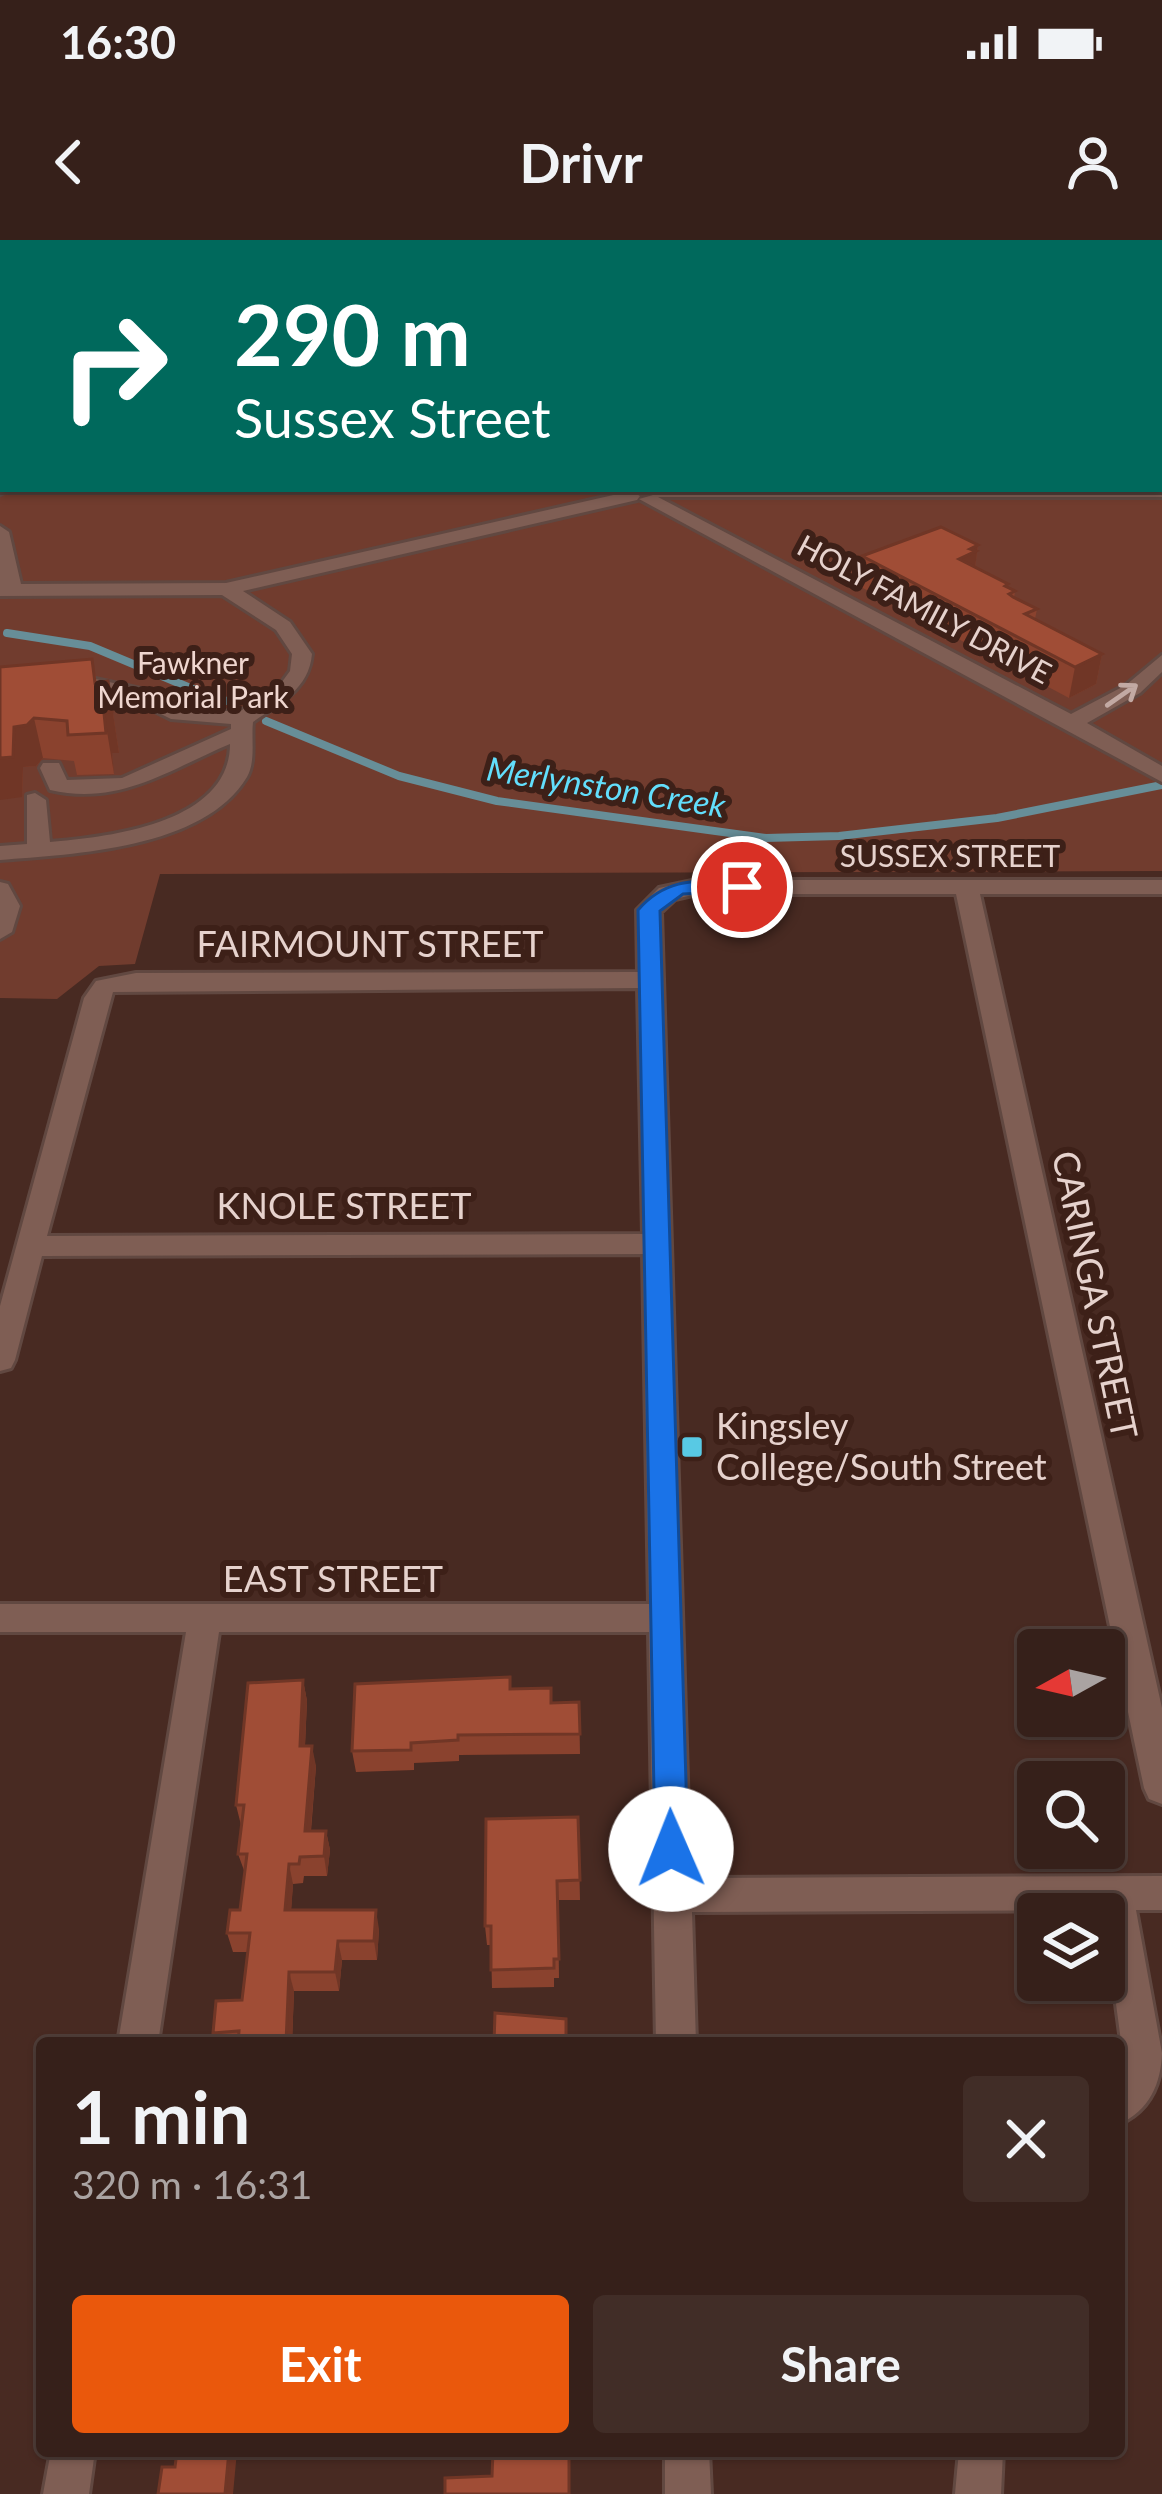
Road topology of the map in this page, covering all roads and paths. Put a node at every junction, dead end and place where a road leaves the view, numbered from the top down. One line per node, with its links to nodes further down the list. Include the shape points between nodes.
1 (1162, 492): 2 (street)
2 (645, 493): 4 (street); 8 (street, HOLY FAMILY DRIVE)
3 (0, 532): 5 (street)
4 (226, 589): 5 (street); 9 (street, via 283,626 302,654 286,690)
5 (6, 590)
6 (1162, 661): 8 (street, HOLY FAMILY DRIVE, one-way to 6, via 1133,689)
7 (1, 683): 9 (street, via 82,682 138,694 171,713)
8 (1071, 723): 11 (street)
9 (241, 726): 10 (street, via 146,780 72,789 58,785); 13 (street, via 240,771 218,797 154,830)
10 (51, 768)
11 (1162, 775)
12 (35, 800): 13 (street)
13 (40, 850): 14 (street)
14 (0, 854)
15 (1162, 887): 16 (street, SUSSEX STREET)
16 (967, 888): 19 (street, SUSSEX STREET, via 667,892 649,910); 26 (street, CARINGA STREET)
17 (0, 889): 18 (street, via 8,898)
18 (0, 932)
19 (649, 980): 20 (street); 21 (street, FAIRMOUNT STREET, via 105,986)
20 (657, 1244): 21 (street, KNOLE STREET); 25 (street)
21 (31, 1246): 22 (street)
22 (0, 1360)
23 (205, 1617): 24 (street, EAST STREET); 25 (street, EAST STREET); 32 (street)
24 (0, 1618)
25 (666, 1618): 28 (street)
26 (1162, 1788)
27 (1162, 1893): 30 (street)
28 (673, 1894): 29 (street); 33 (street)
29 (1017, 1894)
30 (1125, 1894)
31 (1125, 1952): 34 (street, via 1143,2056)
32 (139, 2037)
33 (676, 2037)
34 (1125, 2100)
35 (72, 2457): 38 (street)
36 (687, 2457): 39 (street)
37 (981, 2457): 40 (street)
38 (66, 2494)
39 (688, 2494)
40 (979, 2494)

